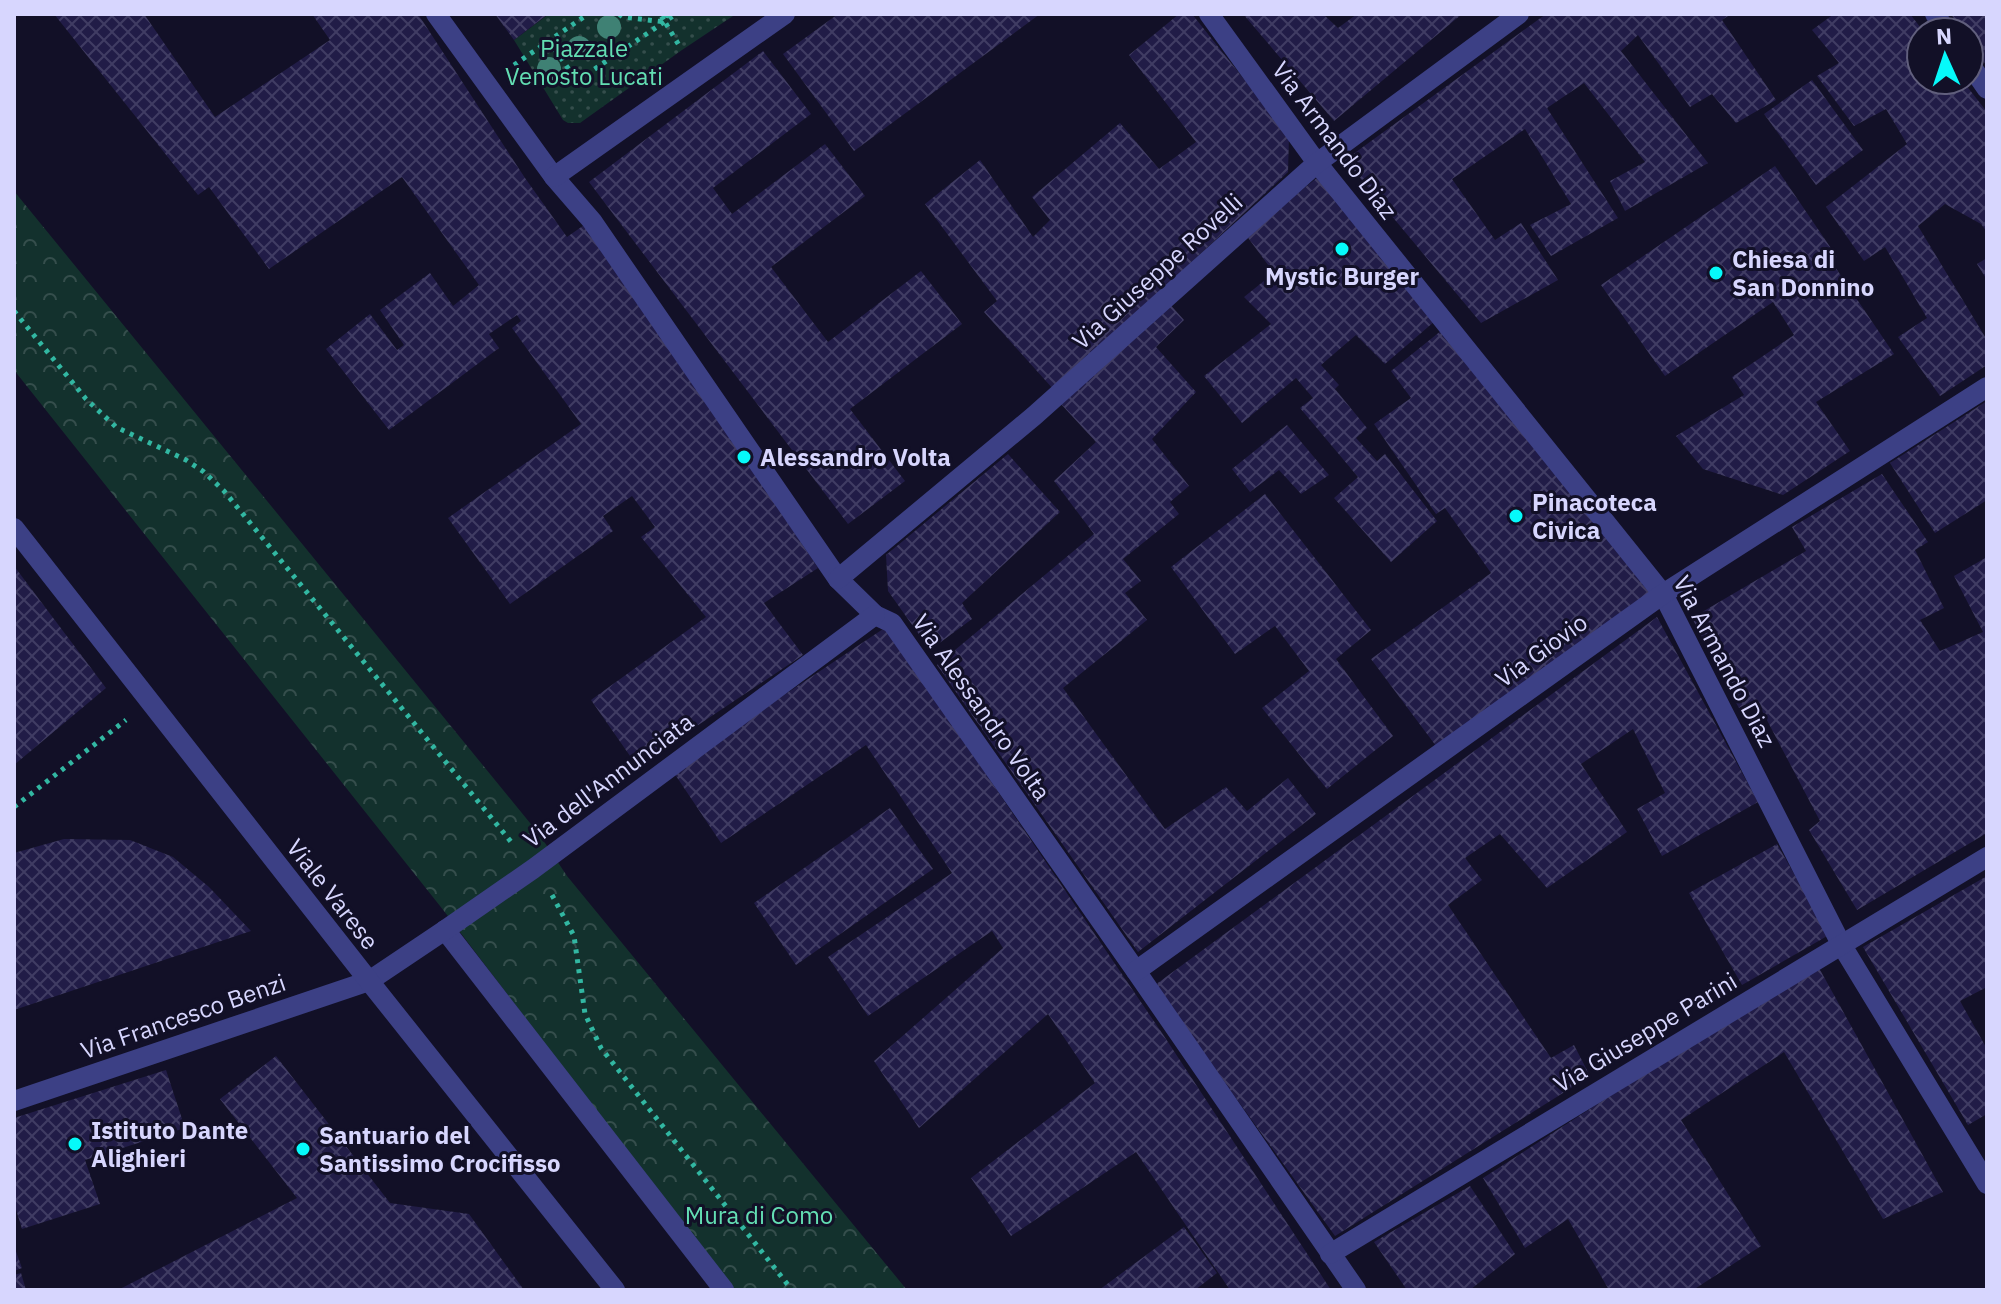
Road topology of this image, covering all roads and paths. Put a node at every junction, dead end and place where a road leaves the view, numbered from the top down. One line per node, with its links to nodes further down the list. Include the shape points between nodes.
1 (436, 14): 11 (street, Via Alessandro Volta)
2 (588, 14): 10 (path)
3 (619, 14): 9 (path)
4 (660, 14): 9 (path)
5 (676, 14): 9 (path)
6 (785, 14): 13 (street)
7 (1209, 14): 12 (street, Via Armando Diaz)
8 (1519, 14): 12 (street, Via Giuseppe Rovelli)
9 (665, 22): 10 (path, via 577,81)
10 (549, 41): 11 (path)
11 (485, 82): 13 (street, Via Alessandro Volta)
12 (1317, 163): 17 (street, Via Giuseppe Rovelli, via 1034,416); 18 (street, Via Armando Diaz)
13 (554, 177): 17 (street, Via Alessandro Volta, via 592,221)
14 (14, 311): 23 (path, via 86,399 116,427 186,460 224,491)
15 (1987, 387): 18 (street, Via Giovio)
16 (14, 528): 20 (street, Viale Varese)
17 (838, 579): 19 (street, Via Alessandro Volta)
18 (1663, 594): 25 (street, Via Armando Diaz); 26 (street, Via Giovio)
19 (875, 615): 23 (street, Via dell'Annunciata); 26 (street, Via Alessandro Volta, via 892,623)
20 (149, 702): 21 (path); 27 (street, Viale Varese)
21 (14, 807)
22 (1987, 857): 25 (street, Via Giuseppe Parini)
23 (533, 869): 24 (street, Via dell'Annunciata); 33 (path, via 574,936 585,1014 601,1048)
24 (445, 930): 27 (street, Via dell'Annunciata); 32 (street)
25 (1841, 944): 29 (street, Via Armando Diaz); 30 (street, Via Giuseppe Parini)
26 (1136, 971): 30 (street, Via Alessandro Volta)
27 (369, 981): 28 (street, Via Francesco Benzi); 31 (street, Viale Varese)
28 (14, 1101)
29 (1987, 1184)
30 (1330, 1254): 34 (street, Via Alessandro Volta)
31 (615, 1290)
32 (724, 1290)
33 (792, 1290)
34 (1356, 1290)

